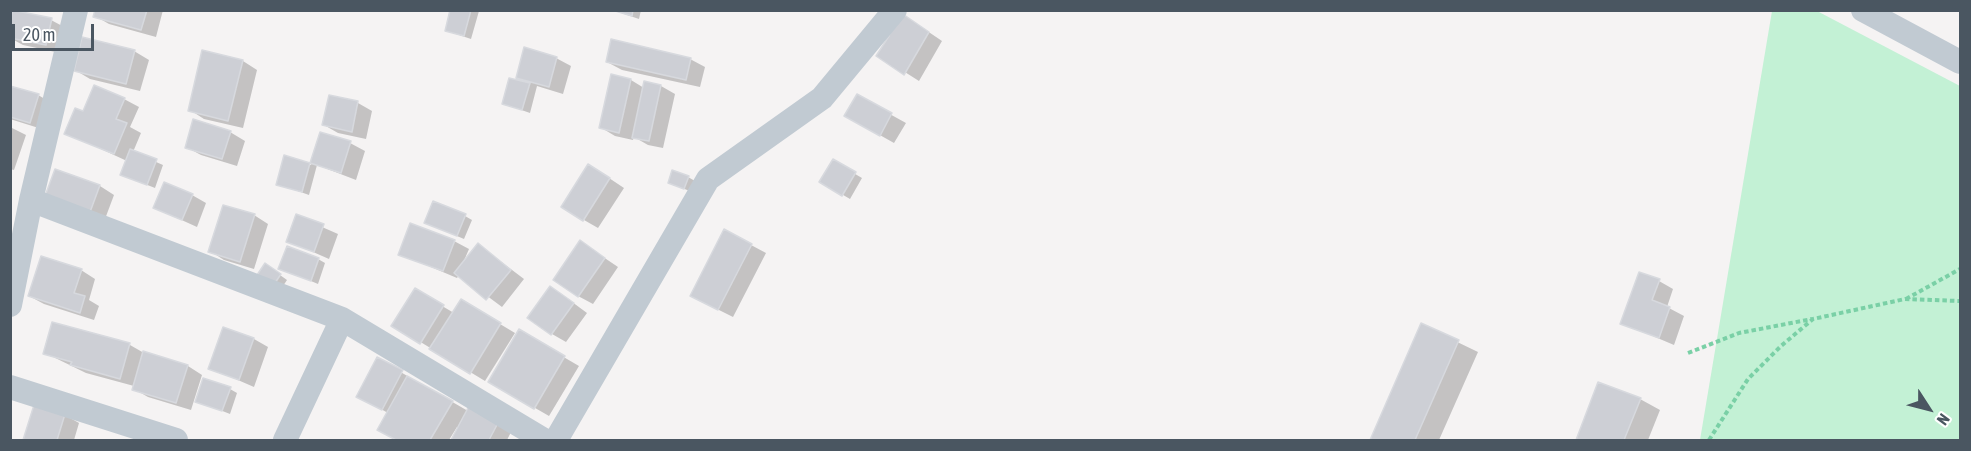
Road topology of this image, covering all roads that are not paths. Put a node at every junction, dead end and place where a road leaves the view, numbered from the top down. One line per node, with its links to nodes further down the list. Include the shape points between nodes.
1 (76, 10): 5 (street)
2 (895, 10): 12 (street, via 822,98 708,179)
3 (1863, 10): 4 (street)
4 (1960, 62)
5 (31, 200): 6 (street); 7 (street)
6 (10, 305)
7 (342, 319): 10 (street); 11 (street)
8 (10, 387): 9 (street)
9 (176, 441)
10 (285, 441)
11 (544, 441)
12 (556, 441)

